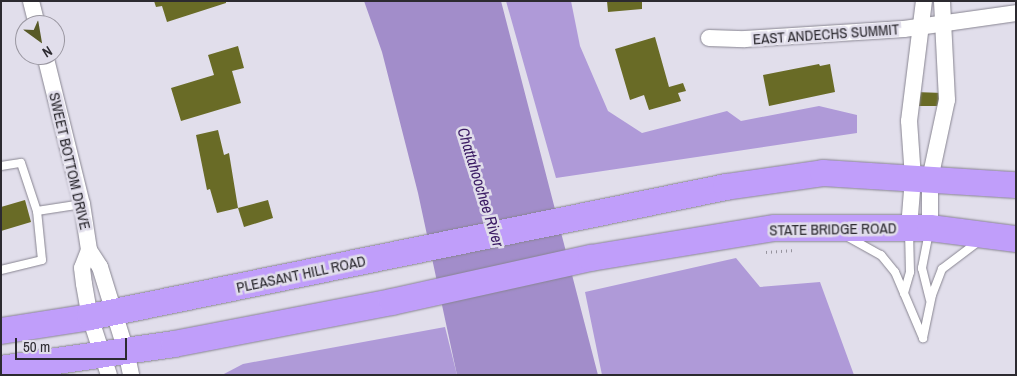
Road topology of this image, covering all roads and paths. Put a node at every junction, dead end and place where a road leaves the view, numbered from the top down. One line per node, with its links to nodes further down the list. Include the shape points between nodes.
1 (31, 1): 5 (street)
2 (924, 1): 7 (street)
3 (942, 1): 6 (street)
4 (1016, 13): 6 (street, EAST ANDECHS SUMMIT)
5 (34, 15)
6 (942, 23): 7 (street, EAST ANDECHS SUMMIT); 11 (street, via 947,100)
7 (921, 26): 8 (street, EAST ANDECHS SUMMIT, via 745,40); 11 (street, via 909,121)
8 (709, 38)
9 (47, 65): 13 (street, SWEET BOTTOM DRIVE)
10 (1, 166): 14 (lane, via 21,163)
11 (921, 179): 12 (highway); 16 (street); 25 (highway, PLEASANT HILL ROAD, via 823,173 726,186)
12 (1016, 185)
13 (82, 204): 14 (lane); 20 (street, SWEET BOTTOM DRIVE)
14 (37, 211): 22 (lane, via 42,260)
15 (820, 228): 16 (highway, STATE BRIDGE ROAD); 23 (lane, via 852,239 882,255 895,272); 27 (highway, STATE BRIDGE ROAD, via 775,228 591,258)
16 (919, 228): 17 (highway, STATE BRIDGE ROAD); 23 (lane); 24 (lane, via 922,268)
17 (987, 235): 18 (highway, STATE BRIDGE ROAD); 24 (lane, via 942,269)
18 (1016, 239)
19 (805, 249): 21 (path)
20 (89, 250): 25 (street, via 100,267); 25 (street, SWEET BOTTOM DRIVE, via 82,268)
21 (758, 253)
22 (1, 270)
23 (904, 293): 24 (lane, via 923,338)
24 (930, 301)
25 (102, 315): 26 (highway, PLEASANT HILL ROAD); 27 (street, SWEET BOTTOM DRIVE); 27 (street)
26 (1, 331)
27 (117, 364): 28 (highway)
28 (1, 368)

